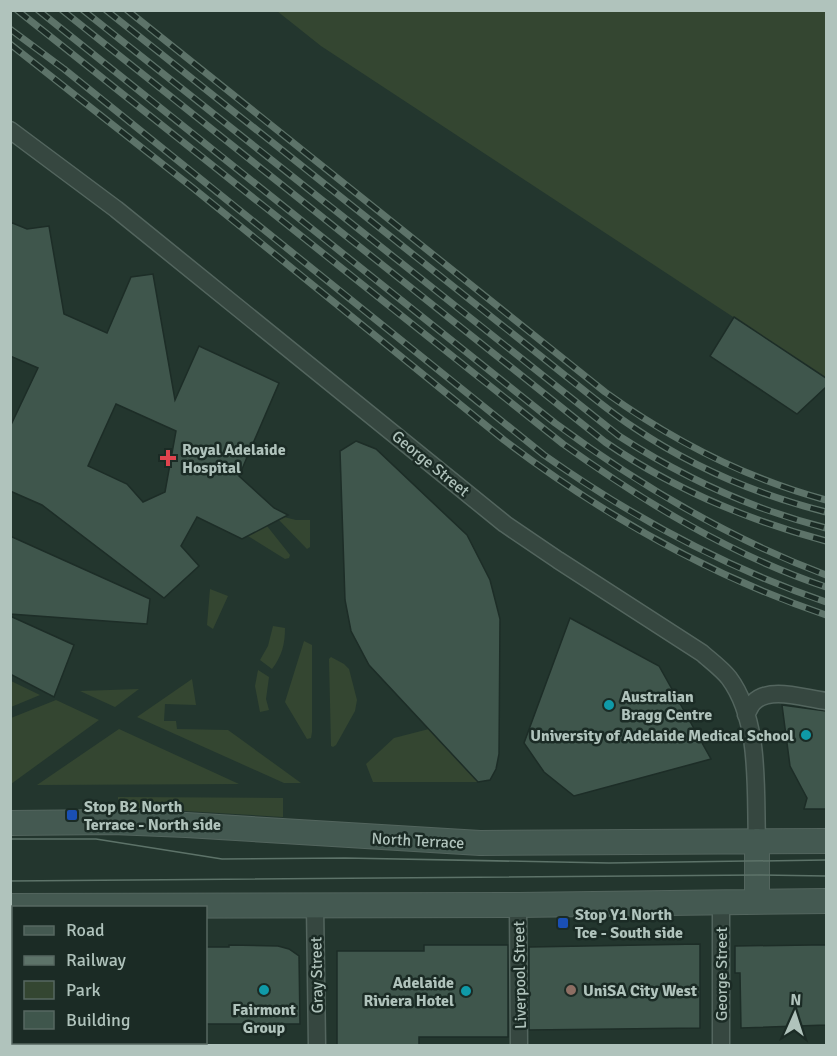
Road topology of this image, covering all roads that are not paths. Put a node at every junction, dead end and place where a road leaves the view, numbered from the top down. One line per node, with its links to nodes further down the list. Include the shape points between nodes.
1 (10, 130): 3 (street, George Street, via 116,209 505,524 702,653 729,678)
2 (826, 701): 3 (street, via 788,694 766,695 754,702)
3 (746, 716): 5 (street, George Street, via 754,756)
4 (10, 823): 5 (main road, North Terrace, via 186,825 480,843)
5 (757, 841): 6 (main road, North Terrace); 8 (main road)
6 (826, 841)
7 (826, 901): 8 (main road)
8 (757, 902): 9 (main road)
9 (721, 903): 10 (main road); 15 (street, George Street)
10 (518, 904): 11 (main road); 14 (street, Liverpool Street)
11 (315, 905): 12 (main road); 13 (street, Gray Street)
12 (207, 906)
13 (317, 1046)
14 (519, 1046)
15 (721, 1046)

